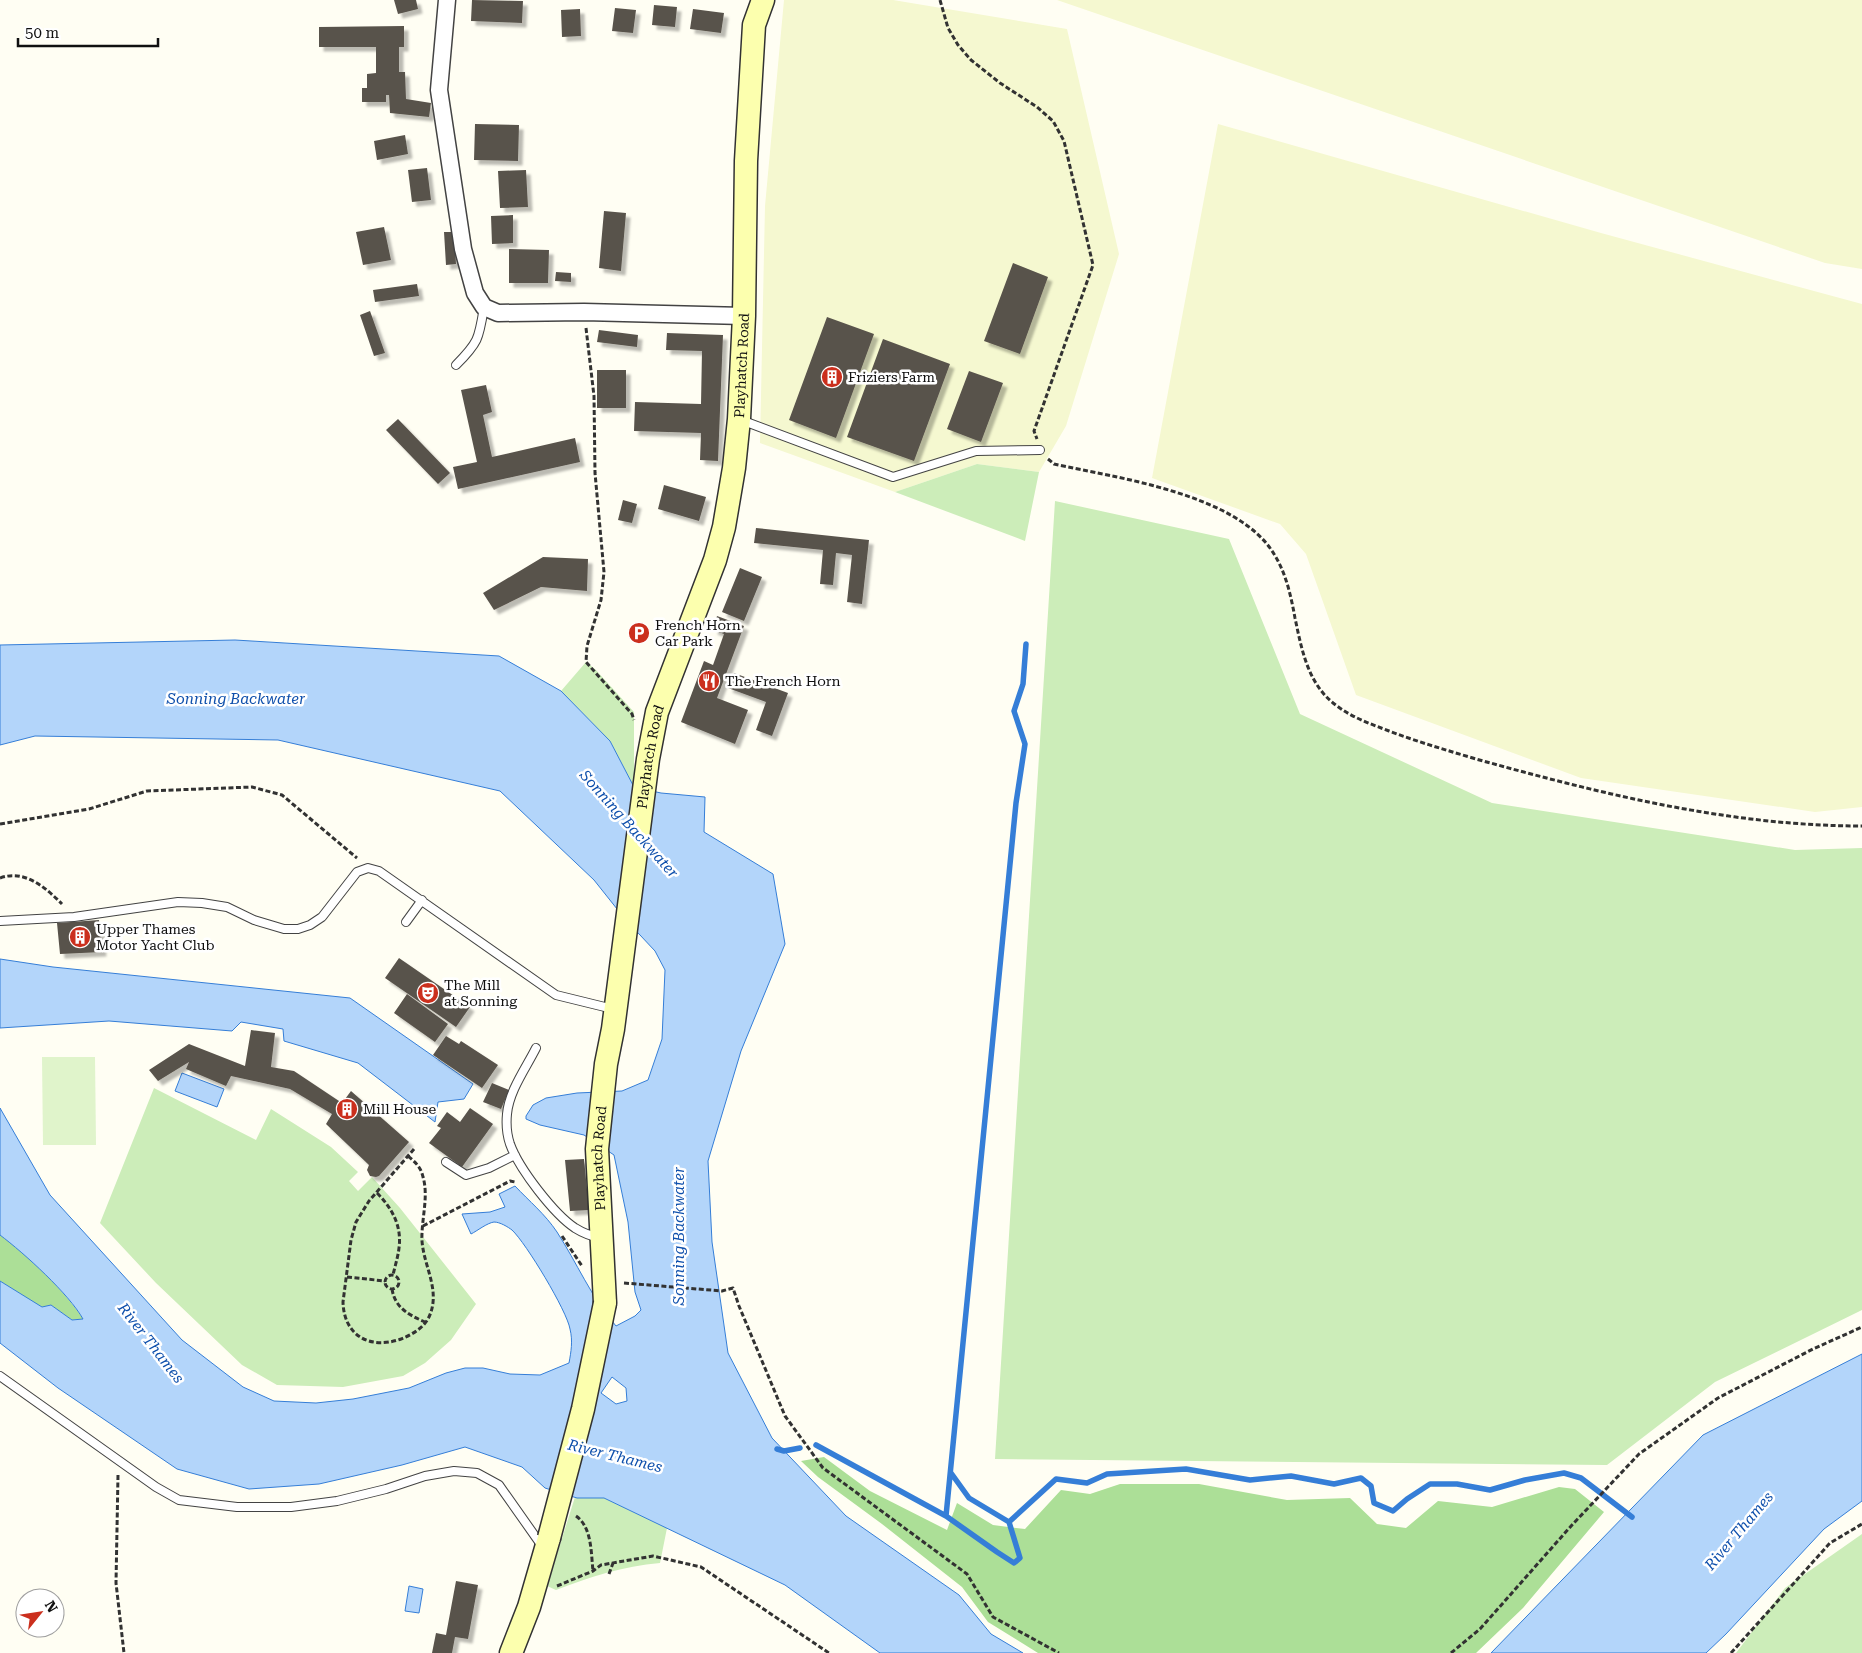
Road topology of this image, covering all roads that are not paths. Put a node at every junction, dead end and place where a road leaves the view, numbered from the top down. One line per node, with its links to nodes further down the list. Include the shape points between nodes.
1 (446, 0): 5 (street, via 439,90 463,249 475,293)
2 (744, 0): 4 (main road, Playhatch Road)
3 (764, 0): 4 (main road, Playhatch Road)
4 (754, 25): 6 (main road, Playhatch Road, via 746,161)
5 (484, 307): 6 (street, via 498,313); 7 (lane, via 479,337)
6 (744, 316): 8 (main road, Playhatch Road)
7 (456, 366)
8 (739, 419): 9 (lane, via 893,477 976,451); 13 (main road, Playhatch Road, via 724,527 704,590 656,712)
9 (1040, 450)
10 (422, 900): 11 (lane, via 379,871 368,868 357,872 322,917 298,929 284,929 254,920 227,907 178,902 74,917); 12 (lane); 13 (lane, via 556,995)
11 (0, 921)
12 (406, 922)
13 (614, 1019): 17 (main road, Playhatch Road, via 597,1149)
14 (536, 1048): 15 (lane, via 508,1104 506,1126)
15 (515, 1155): 16 (lane, via 466,1175); 17 (lane, via 560,1215 574,1228)
16 (446, 1162)
17 (601, 1239): 19 (main road, Playhatch Road, bridge, via 604,1303 583,1409)
18 (0, 1376): 19 (lane, via 179,1500 237,1507 291,1507 386,1489 454,1470 477,1473 500,1485)
19 (548, 1545): 20 (main road, Playhatch Road)
20 (511, 1653)

